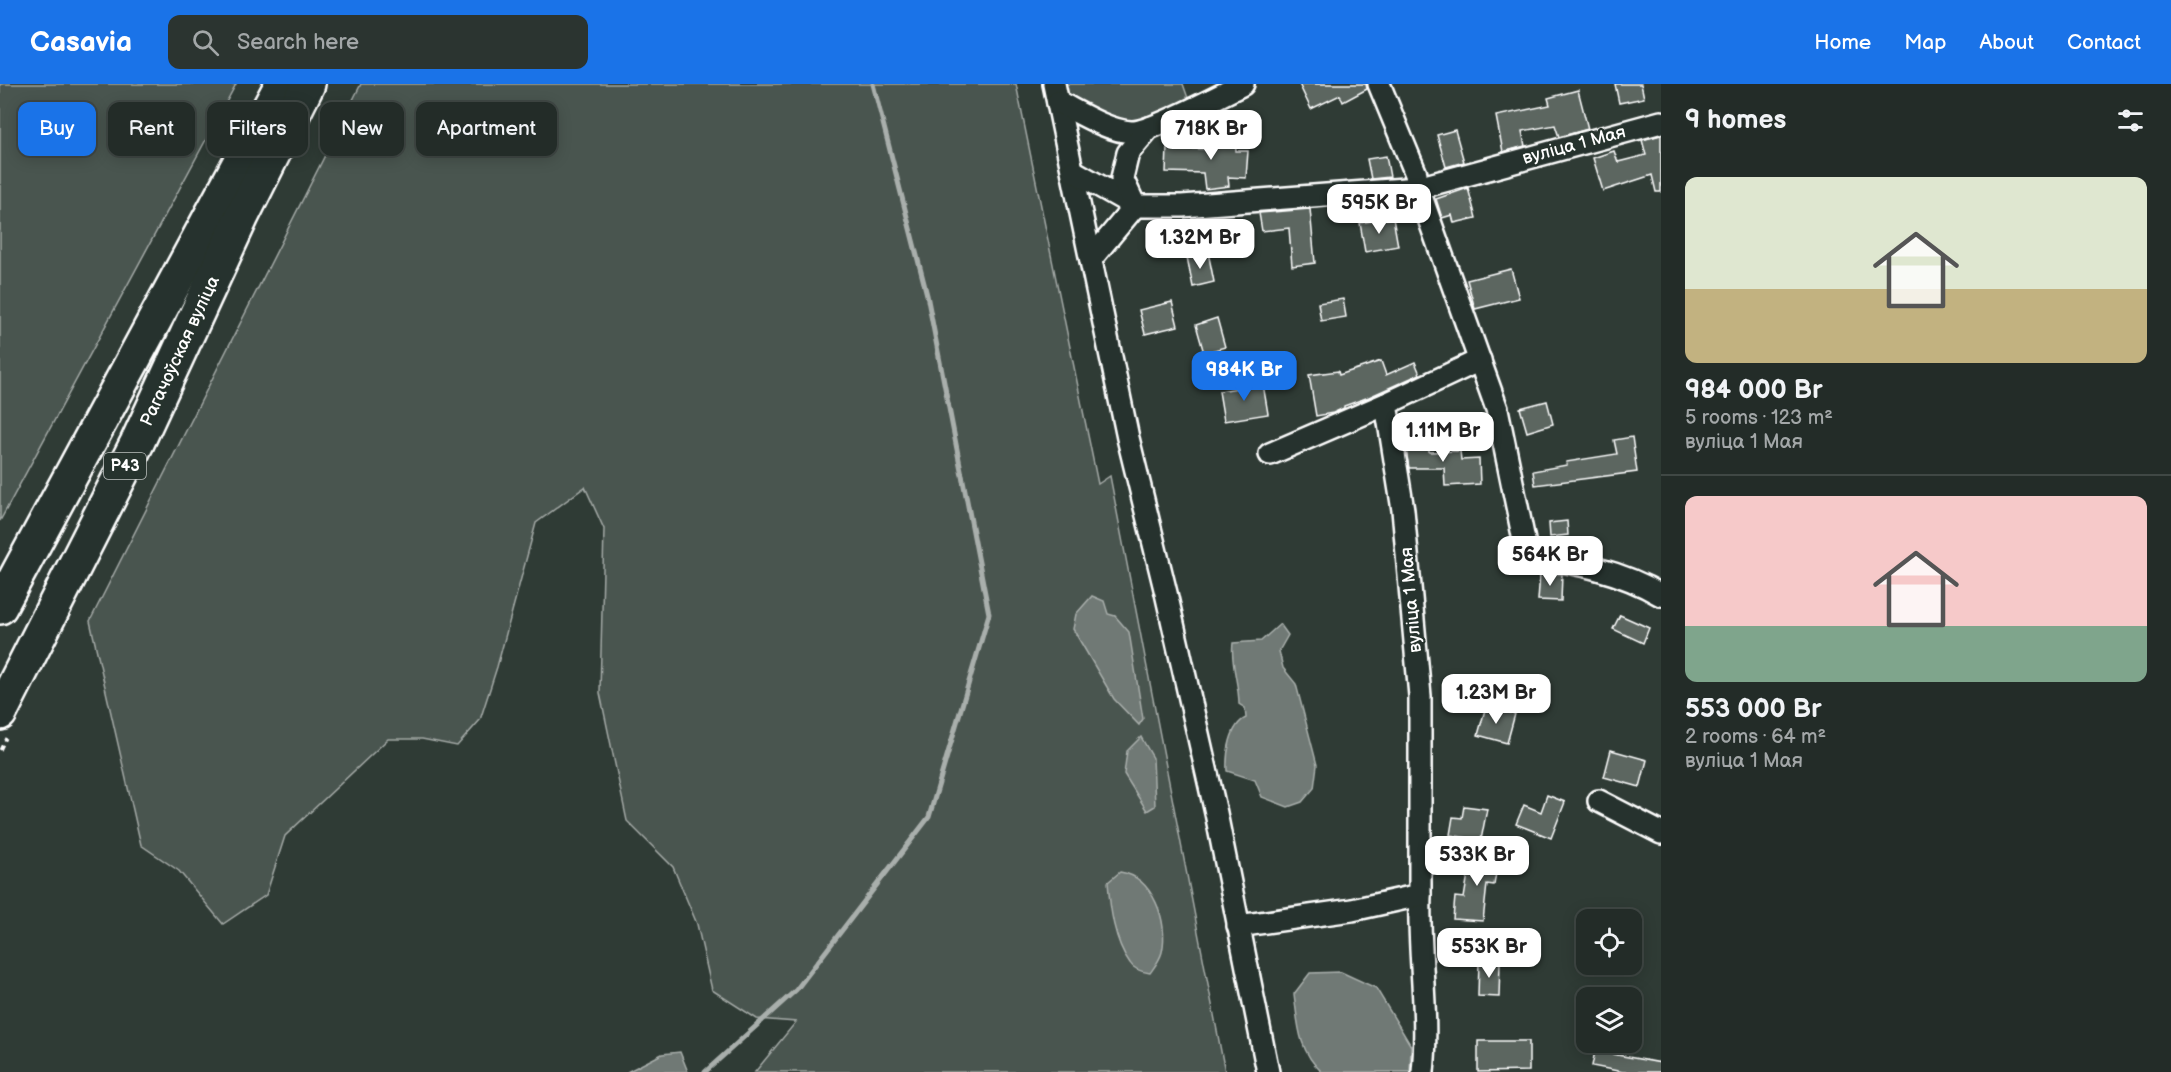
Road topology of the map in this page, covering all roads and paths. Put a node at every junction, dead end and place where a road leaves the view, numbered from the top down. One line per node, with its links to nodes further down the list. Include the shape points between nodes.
1 (282, 84): 16 (main road, Рагачоўская вуліца / Р43)
2 (308, 84): 17 (main road, Рагачоўская вуліца / Р43, via 137,443)
3 (1243, 84): 7 (street)
4 (1379, 84): 9 (street, via 1416,174)
5 (1056, 93): 7 (street, via 1098,123 1132,132); 8 (street)
6 (1661, 122): 9 (street, вуліца 1 Мая)
7 (1149, 128): 10 (street, via 1128,153 1122,178)
8 (1073, 171): 10 (street, вуліца 1 Мая); 11 (street)
9 (1418, 188): 10 (street, вуліца 1 Мая); 12 (street)
10 (1135, 206): 11 (street)
11 (1091, 259): 21 (street)
12 (1480, 360): 13 (street); 15 (street, via 1497,409 1527,555 1586,564 1624,576)
13 (1386, 404): 14 (street); 20 (street, вуліца 1 Мая, via 1403,510 1420,696)
14 (1270, 454)
15 (1661, 595)
16 (0, 607)
17 (0, 713)
18 (1599, 801): 19 (street)
19 (1661, 833)
20 (1420, 895): 21 (street, via 1352,910); 23 (street, вуліца 1 Мая)
21 (1238, 926): 22 (street)
22 (1268, 1072)
23 (1423, 1072)

